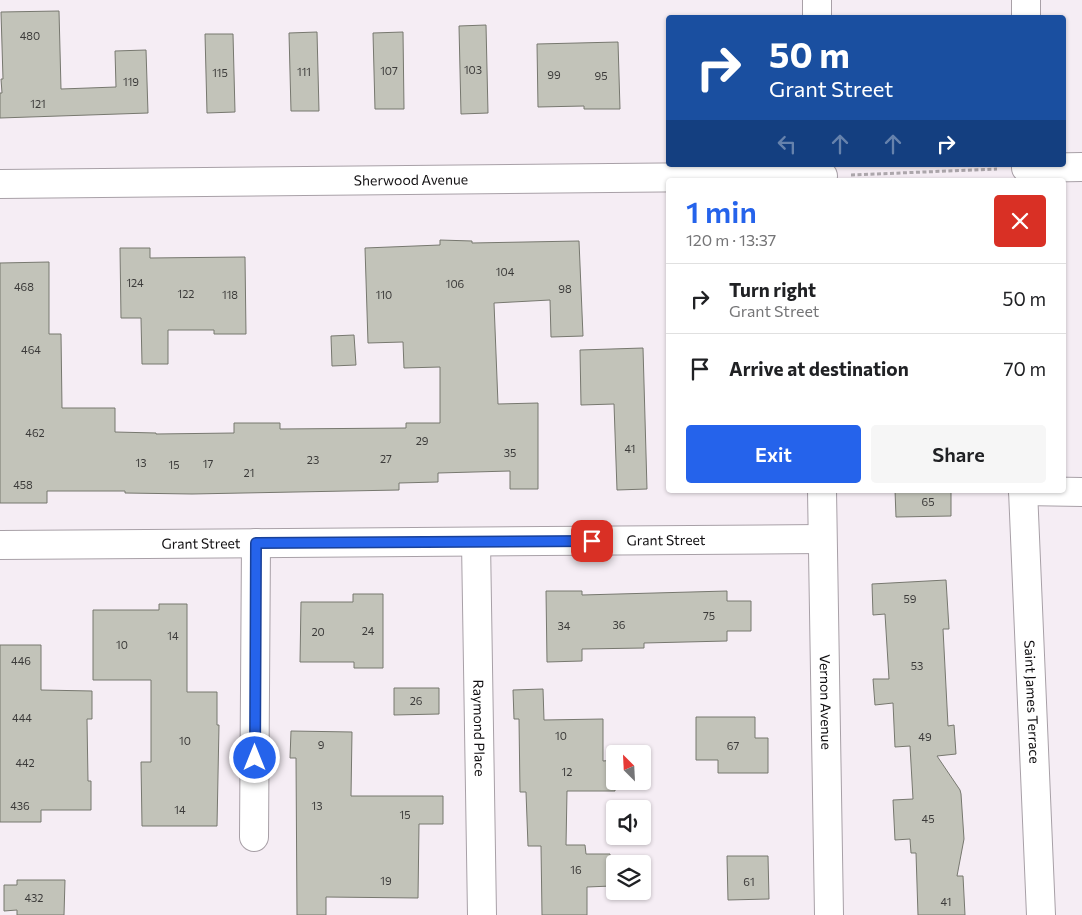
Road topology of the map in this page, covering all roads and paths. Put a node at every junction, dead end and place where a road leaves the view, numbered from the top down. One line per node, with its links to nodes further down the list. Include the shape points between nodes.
1 (816, 0): 3 (street)
2 (1026, 0): 4 (street)
3 (817, 15)
4 (1026, 15)
5 (1082, 167): 6 (street)
6 (1019, 170): 7 (path)
7 (823, 174): 8 (street, Sherwood Avenue)
8 (0, 184)
9 (1066, 491): 10 (street)
10 (1082, 492)
11 (822, 493): 13 (street, Vernon Avenue)
12 (1023, 493): 20 (street, Saint James Terrace)
13 (822, 539): 14 (street, Grant Street); 19 (street, Vernon Avenue)
14 (476, 542): 15 (street, Grant Street); 18 (street, Raymond Place)
15 (256, 543): 16 (street, Grant Street); 17 (street)
16 (0, 545)
17 (254, 836)
18 (482, 915)
19 (830, 915)
20 (1041, 915)

